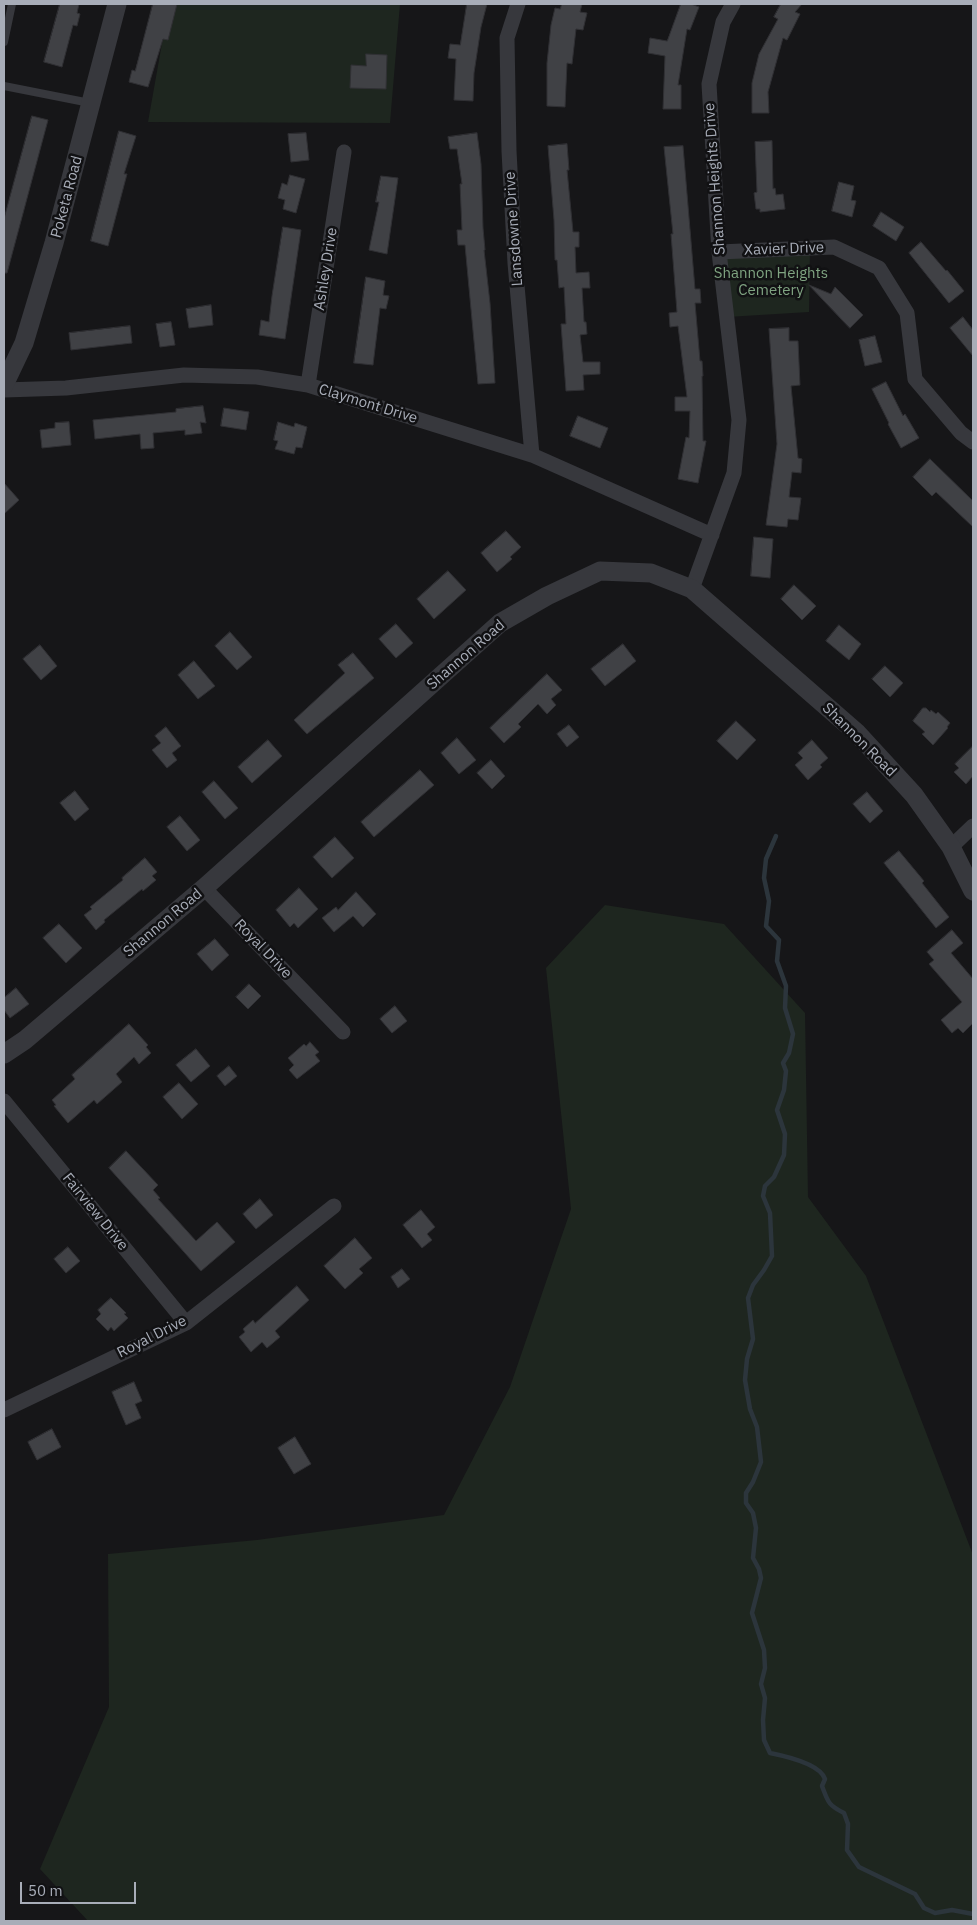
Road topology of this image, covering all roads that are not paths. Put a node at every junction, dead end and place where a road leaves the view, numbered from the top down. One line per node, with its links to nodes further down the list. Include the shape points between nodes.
1 (12, 4): 5 (lane)
2 (117, 4): 7 (street, Poketa Road)
3 (518, 4): 14 (street, Lansdowne Drive, via 507,38 509,150 515,263)
4 (734, 4): 9 (street, Shannon Heights Drive, via 723,22 709,84)
5 (4, 42)
6 (4, 86): 7 (lane)
7 (92, 103): 10 (street, Poketa Road, via 24,343)
8 (344, 152): 11 (street, Ashley Drive)
9 (719, 252): 13 (street, Xavier Drive, via 834,247 879,268 907,313 916,379 961,433); 15 (street, Shannon Heights Drive, via 739,420 734,473)
10 (4, 385)
11 (308, 385): 12 (street, Claymont Drive, via 257,376 184,375 66,388); 14 (street, Claymont Drive)
12 (4, 390)
13 (973, 442)
14 (532, 455): 15 (street, Claymont Drive)
15 (712, 534): 16 (street, Shannon Heights Drive)
16 (692, 589): 18 (street, Shannon Road, via 856,733 914,795); 19 (street, Shannon Road, via 651,573 600,571 500,623)
17 (973, 826): 18 (street)
18 (951, 847): 20 (street, Shannon Road)
19 (204, 888): 21 (street, Royal Drive); 22 (street, Shannon Road, via 25,1040)
20 (973, 891)
21 (343, 1032)
22 (4, 1054)
23 (4, 1101): 25 (street, Fairview Drive)
24 (334, 1206): 25 (street, Royal Drive)
25 (186, 1323): 26 (street, Royal Drive)
26 (4, 1410)

